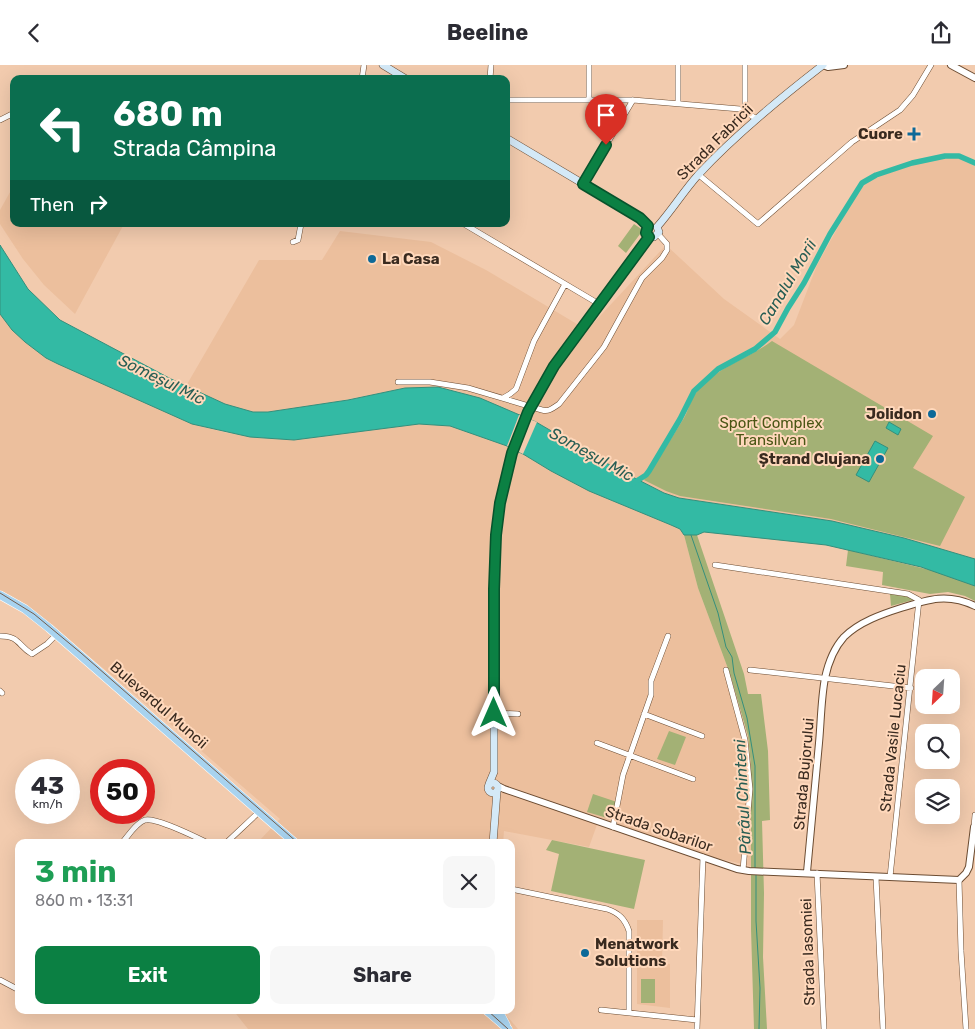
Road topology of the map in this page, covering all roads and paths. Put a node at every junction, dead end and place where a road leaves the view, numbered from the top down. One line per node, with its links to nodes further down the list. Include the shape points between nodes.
1 (383, 65): 10 (main road)
2 (589, 65): 13 (street)
3 (678, 65): 16 (street)
4 (745, 65): 17 (street)
5 (814, 65): 12 (main road, Strada Fabricii)
6 (823, 65): 7 (street); 12 (main road, Strada Fabricii)
7 (844, 65)
8 (931, 65): 20 (street, via 900,110 848,145 758,224)
9 (951, 65): 11 (street)
10 (399, 75)
11 (975, 78)
12 (799, 83): 18 (main road, Strada Fabricii)
13 (589, 99): 14 (street); 15 (street)
14 (510, 100)
15 (634, 100): 16 (street); 21 (street)
16 (678, 103): 17 (street)
17 (745, 111): 18 (street)
18 (757, 119): 20 (main road, Strada Fabricii)
19 (510, 140): 21 (main road)
20 (699, 175): 25 (main road, Strada Fabricii)
21 (583, 184): 22 (main road)
22 (648, 226): 25 (main road, via 654,225); 26 (main road, via 646,233)
23 (300, 227): 27 (street, via 298,240)
24 (469, 227): 28 (street)
25 (658, 230): 26 (main road, via 654,237); 33 (street, via 667,244 666,253 642,278 594,361 554,408 545,411)
26 (649, 237): 29 (main road)
27 (293, 243)
28 (565, 284): 29 (street); 31 (street, via 534,341)
29 (599, 304): 45 (main road, bridge, via 538,393 512,453 500,503 495,551)
30 (398, 383): 32 (street, via 440,383)
31 (516, 389): 32 (street); 33 (street)
32 (503, 398): 33 (street)
33 (522, 404)
34 (715, 565): 36 (street, via 908,594)
35 (0, 595): 38 (main road, Bulevardul Muncii, via 34,615)
36 (919, 602): 37 (street, Strada Bujorului, via 948,598); 43 (street, Strada Bujorului, via 853,629 837,647); 44 (street, Strada Vasile Lucaciu)
37 (975, 606)
38 (57, 634): 39 (street, via 32,654 14,637); 53 (main road, Bulevardul Muncii)
39 (0, 636)
40 (668, 636): 47 (street, via 650,681 651,695)
41 (726, 670): 63 (street, via 746,740 750,789)
42 (750, 670): 43 (street)
43 (825, 678): 44 (street); 64 (street, Strada Bujorului)
44 (911, 688): 67 (street, Strada Vasile Lucaciu)
45 (494, 713): 46 (street); 52 (main road)
46 (518, 714)
47 (644, 714): 48 (street); 50 (street)
48 (702, 736)
49 (597, 743): 50 (street)
50 (629, 755): 51 (street); 55 (street)
51 (693, 779)
52 (496, 788): 55 (street, Strada Sobarilor); 61 (main road)
53 (260, 811): 59 (street); 60 (main road, Bulevardul Muncii)
54 (975, 815): 56 (street)
55 (613, 827): 62 (street, Strada Sobarilor)
56 (974, 827): 68 (street, via 969,867)
57 (125, 839): 58 (street, via 140,822 148,820)
58 (199, 839)
59 (230, 839)
60 (291, 839)
61 (493, 839)
62 (703, 857): 63 (street, Strada Sobarilor); 76 (street)
63 (746, 871): 64 (street, Strada Sobarilor)
64 (807, 872): 65 (street, Strada Sobarilor)
65 (817, 873): 66 (street, Strada Sobarilor); 79 (street, Strada Iasomiei)
66 (876, 877): 67 (street, Strada Sobarilor); 80 (street)
67 (890, 877): 68 (street, Strada Sobarilor)
68 (959, 880): 81 (street)
69 (515, 890): 73 (street, via 607,909 620,915 629,931)
70 (0, 980): 71 (street)
71 (15, 988)
72 (601, 1010): 73 (street)
73 (629, 1013): 76 (street)
74 (491, 1014): 77 (main road)
75 (500, 1014): 77 (main road)
76 (697, 1020): 78 (street)
77 (508, 1029)
78 (697, 1029)
79 (824, 1029)
80 (883, 1029)
81 (966, 1029)

